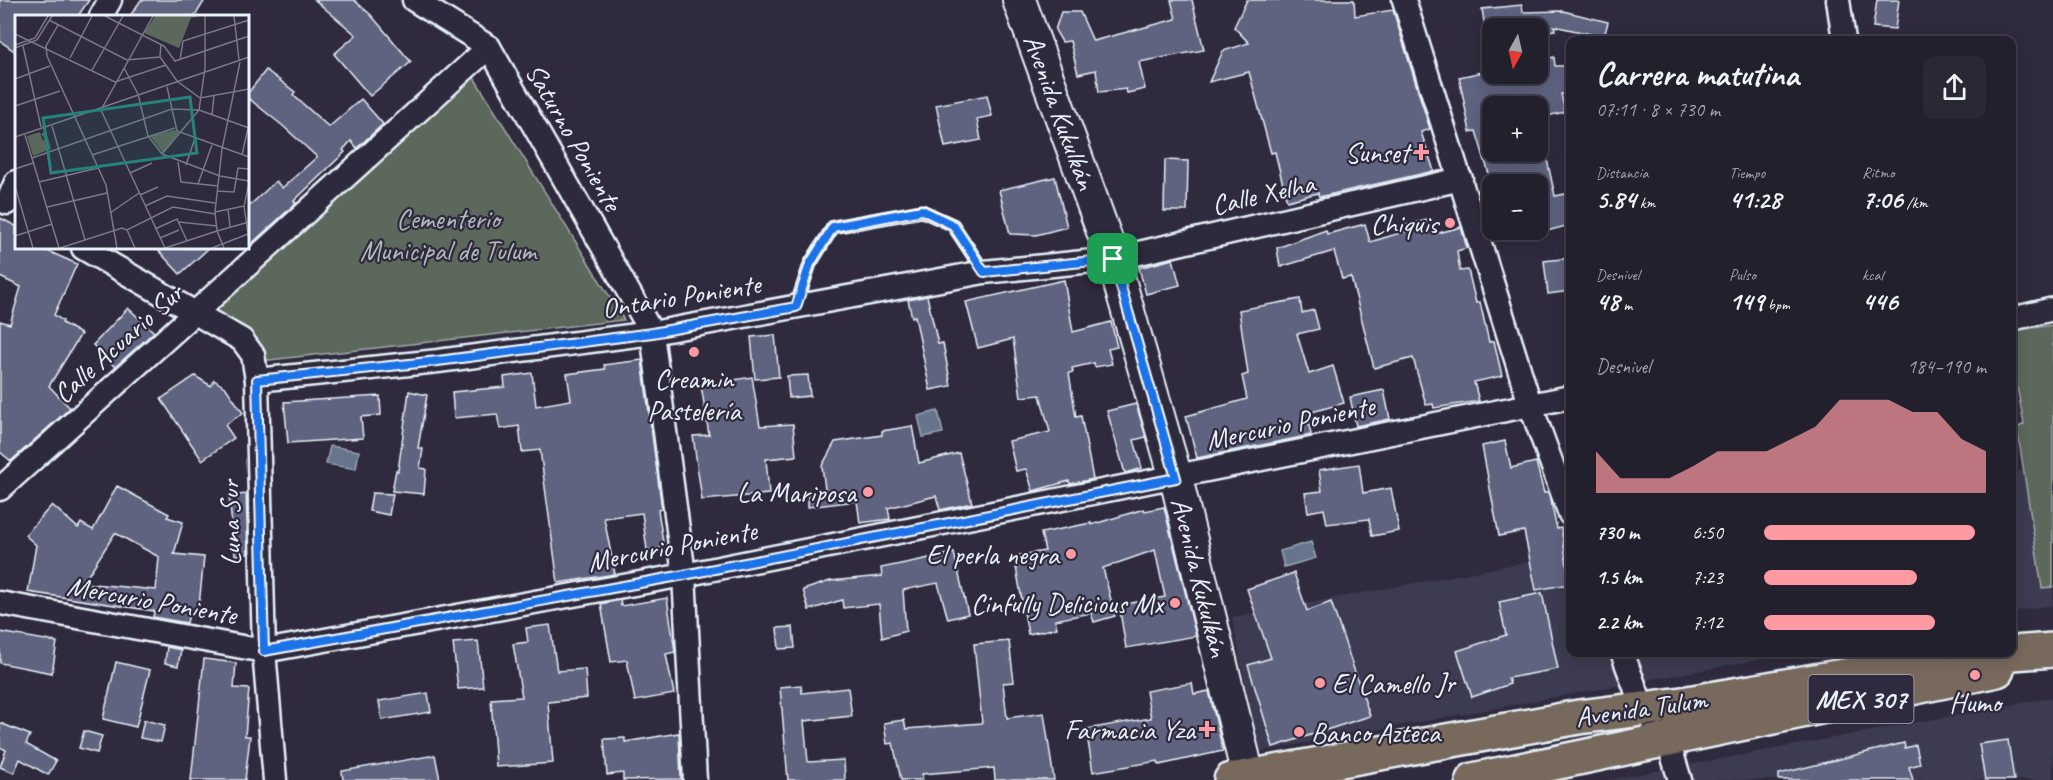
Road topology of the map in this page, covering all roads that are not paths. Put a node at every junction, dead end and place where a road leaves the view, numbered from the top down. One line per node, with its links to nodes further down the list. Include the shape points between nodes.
1 (110, 0): 6 (street)
2 (414, 0): 8 (street, Saturno Poniente)
3 (1019, 0): 13 (street, Avenida Kukulkán)
4 (1404, 0): 9 (street)
5 (1838, 0): 7 (street)
6 (102, 15)
7 (1843, 36)
8 (489, 48): 17 (street, Calle Acuario Sur); 19 (street, Saturno Poniente)
9 (1461, 179): 13 (street, Calle Xelha); 22 (street)
10 (15, 185): 11 (street)
11 (8, 204)
12 (85, 249): 17 (street)
13 (1113, 259): 14 (street, Ontario Poniente); 23 (street, Avenida Kukulkán)
14 (984, 272): 15 (street, Ontario Poniente); 15 (lane, via 953,225 922,210 833,227 810,264)
15 (796, 307): 19 (street, Ontario Poniente)
16 (2053, 309): 18 (street)
17 (195, 313): 20 (street, Luna Sur, via 242,340 253,355); 24 (street, Calle Acuario Sur)
18 (2016, 318)
19 (652, 333): 20 (street, Ontario Poniente); 26 (street)
20 (257, 380): 29 (street, Luna Sur)
21 (1566, 398): 22 (street, Mercurio Poniente)
22 (1530, 404): 23 (street, Mercurio Poniente); 25 (street)
23 (1176, 478): 26 (street, Mercurio Poniente); 36 (street, Avenida Kukulkán)
24 (0, 489)
25 (1566, 503)
26 (684, 575): 29 (street, Mercurio Poniente); 38 (street)
27 (0, 603): 29 (street, Mercurio Poniente)
28 (2053, 650): 30 (main road, Avenida Tulum / MEX 307)
29 (264, 651): 37 (street, Luna Sur)
30 (2016, 652)
31 (1624, 657): 34 (street)
32 (1937, 657): 34 (main road, Avenida Tulum / MEX 307)
33 (2053, 657): 35 (main road, Avenida Tulum / MEX 307)
34 (1643, 709): 35 (street); 36 (main road, Avenida Tulum / MEX 307, via 1579,717)
35 (1668, 741): 39 (main road, Avenida Tulum / MEX 307); 40 (street)
36 (1243, 779)
37 (275, 780)
38 (695, 780)
39 (1473, 780)
40 (1680, 780)

